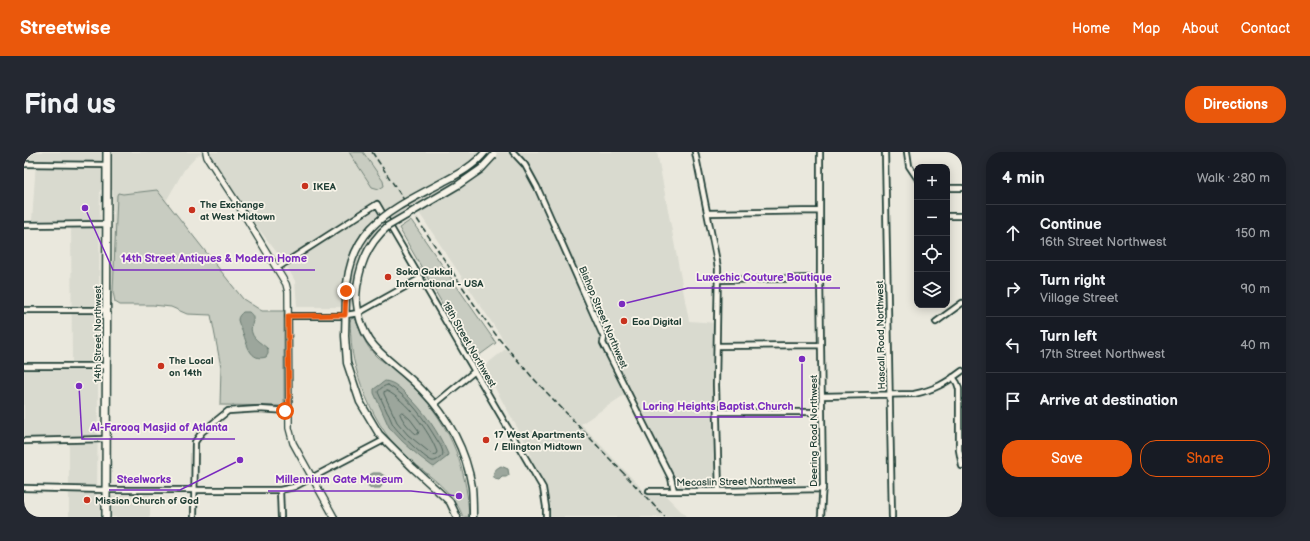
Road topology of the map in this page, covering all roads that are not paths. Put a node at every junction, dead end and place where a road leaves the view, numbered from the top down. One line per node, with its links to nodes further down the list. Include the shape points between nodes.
1 (107, 152): 11 (main road, 14th Street Northwest)
2 (206, 152): 21 (street)
3 (485, 152): 29 (main road, bridge, via 457,175 394,208 375,224 363,238 352,263)
4 (513, 152): 56 (street, Bishop Street Northwest, via 525,165 537,187 604,338 603,343 671,478)
5 (695, 152): 16 (street)
6 (820, 152): 15 (street, Deering Road Northwest)
7 (885, 152): 39 (street, Hascall Road Northwest)
8 (907, 152): 12 (street, via 909,166)
9 (495, 153): 28 (main road, bridge, via 481,169 382,232 369,249 361,266 357,280)
10 (24, 164): 11 (street)
11 (107, 165): 19 (main road, 14th Street Northwest)
12 (914, 174)
13 (950, 188): 14 (street)
14 (962, 188)
15 (820, 211): 16 (street); 23 (street, Deering Road Northwest)
16 (708, 213): 24 (street)
17 (950, 216): 18 (street)
18 (962, 216)
19 (107, 224): 20 (street); 27 (main road, 14th Street Northwest)
20 (24, 225)
21 (277, 268): 22 (street, 18th Street Northwest, via 377,204); 30 (street, via 288,292)
22 (421, 278): 28 (street); 36 (street, 18th Street Northwest)
23 (820, 278): 24 (street); 32 (street, Deering Road Northwest)
24 (718, 280): 33 (street)
25 (962, 303): 31 (street)
26 (24, 310): 27 (street)
27 (107, 310): 35 (main road, 14th Street Northwest)
28 (358, 313): 29 (street); 41 (main road, via 364,332 376,350 422,389)
29 (345, 315): 30 (street); 46 (main road, via 347,364 360,402)
30 (288, 316): 42 (street)
31 (936, 322)
32 (821, 345): 33 (street); 40 (street, Deering Road Northwest)
33 (717, 346): 43 (street)
34 (24, 366): 35 (street)
35 (106, 366): 45 (main road, 14th Street Northwest)
36 (475, 371): 41 (street); 64 (street, 18th Street Northwest, via 543,488)
37 (962, 371): 38 (street)
38 (953, 377): 39 (street, via 926,392); 48 (street, via 959,389 959,450)
39 (890, 395): 40 (street); 66 (street, Hascall Road Northwest)
40 (822, 396): 44 (street, Deering Road Northwest)
41 (435, 404): 63 (main road, via 462,452 472,487)
42 (289, 411): 49 (street, via 293,443); 53 (street, via 228,410 202,432 195,442)
43 (717, 412): 44 (street); 57 (street)
44 (822, 412): 51 (street, Deering Road Northwest)
45 (106, 439): 47 (street); 52 (main road, 14th Street Northwest)
46 (384, 440): 49 (street); 62 (main road, via 450,502)
47 (24, 441)
48 (962, 466)
49 (312, 477): 54 (street, via 294,487); 61 (street)
50 (24, 488): 52 (street)
51 (823, 489): 57 (street, Mecaslin Street Northwest); 65 (street, Deering Road Northwest)
52 (106, 490): 53 (street); 58 (main road, 14th Street Northwest)
53 (194, 490): 54 (street); 59 (street)
54 (280, 490): 60 (street)
55 (649, 491): 56 (street, Mecaslin Street Northwest)
56 (674, 491): 57 (street, Mecaslin Street Northwest)
57 (719, 491)
58 (106, 517)
59 (194, 517)
60 (281, 517)
61 (334, 517)
62 (457, 517)
63 (473, 517)
64 (546, 517)
65 (821, 517)
66 (892, 517)

